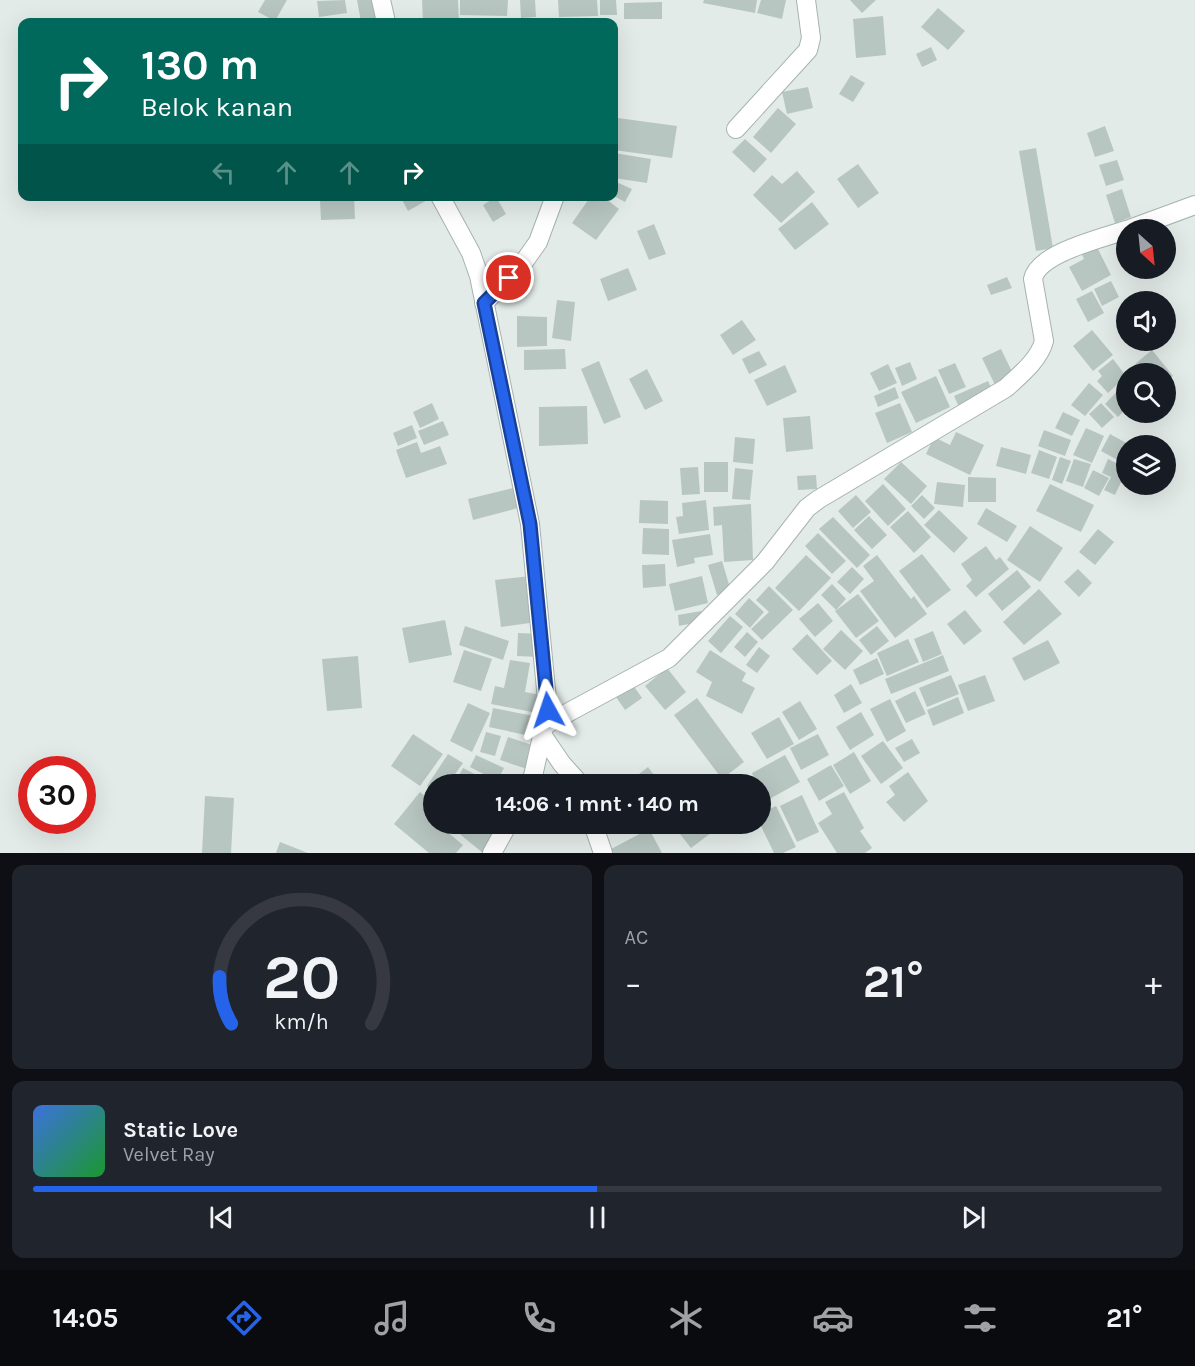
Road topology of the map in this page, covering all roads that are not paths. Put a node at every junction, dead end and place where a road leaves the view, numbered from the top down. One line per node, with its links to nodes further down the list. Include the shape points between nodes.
1 (381, 0): 3 (street)
2 (806, 0): 4 (street, via 811,38 808,50)
3 (385, 18)
4 (736, 129)
5 (443, 201): 10 (street, via 471,253)
6 (553, 201): 10 (street, via 538,242 521,266)
7 (1195, 205): 8 (street)
8 (1157, 219)
9 (1116, 234): 11 (street, via 1064,252 1035,272 1044,341 1025,371 1006,388 819,499 807,508 765,562 669,658)
10 (484, 303): 11 (street, via 530,524 548,710)
11 (544, 730): 12 (street); 13 (street)
12 (533, 774)
13 (571, 774)
14 (502, 834): 16 (street)
15 (595, 834): 17 (street)
16 (492, 853)
17 (603, 853)

